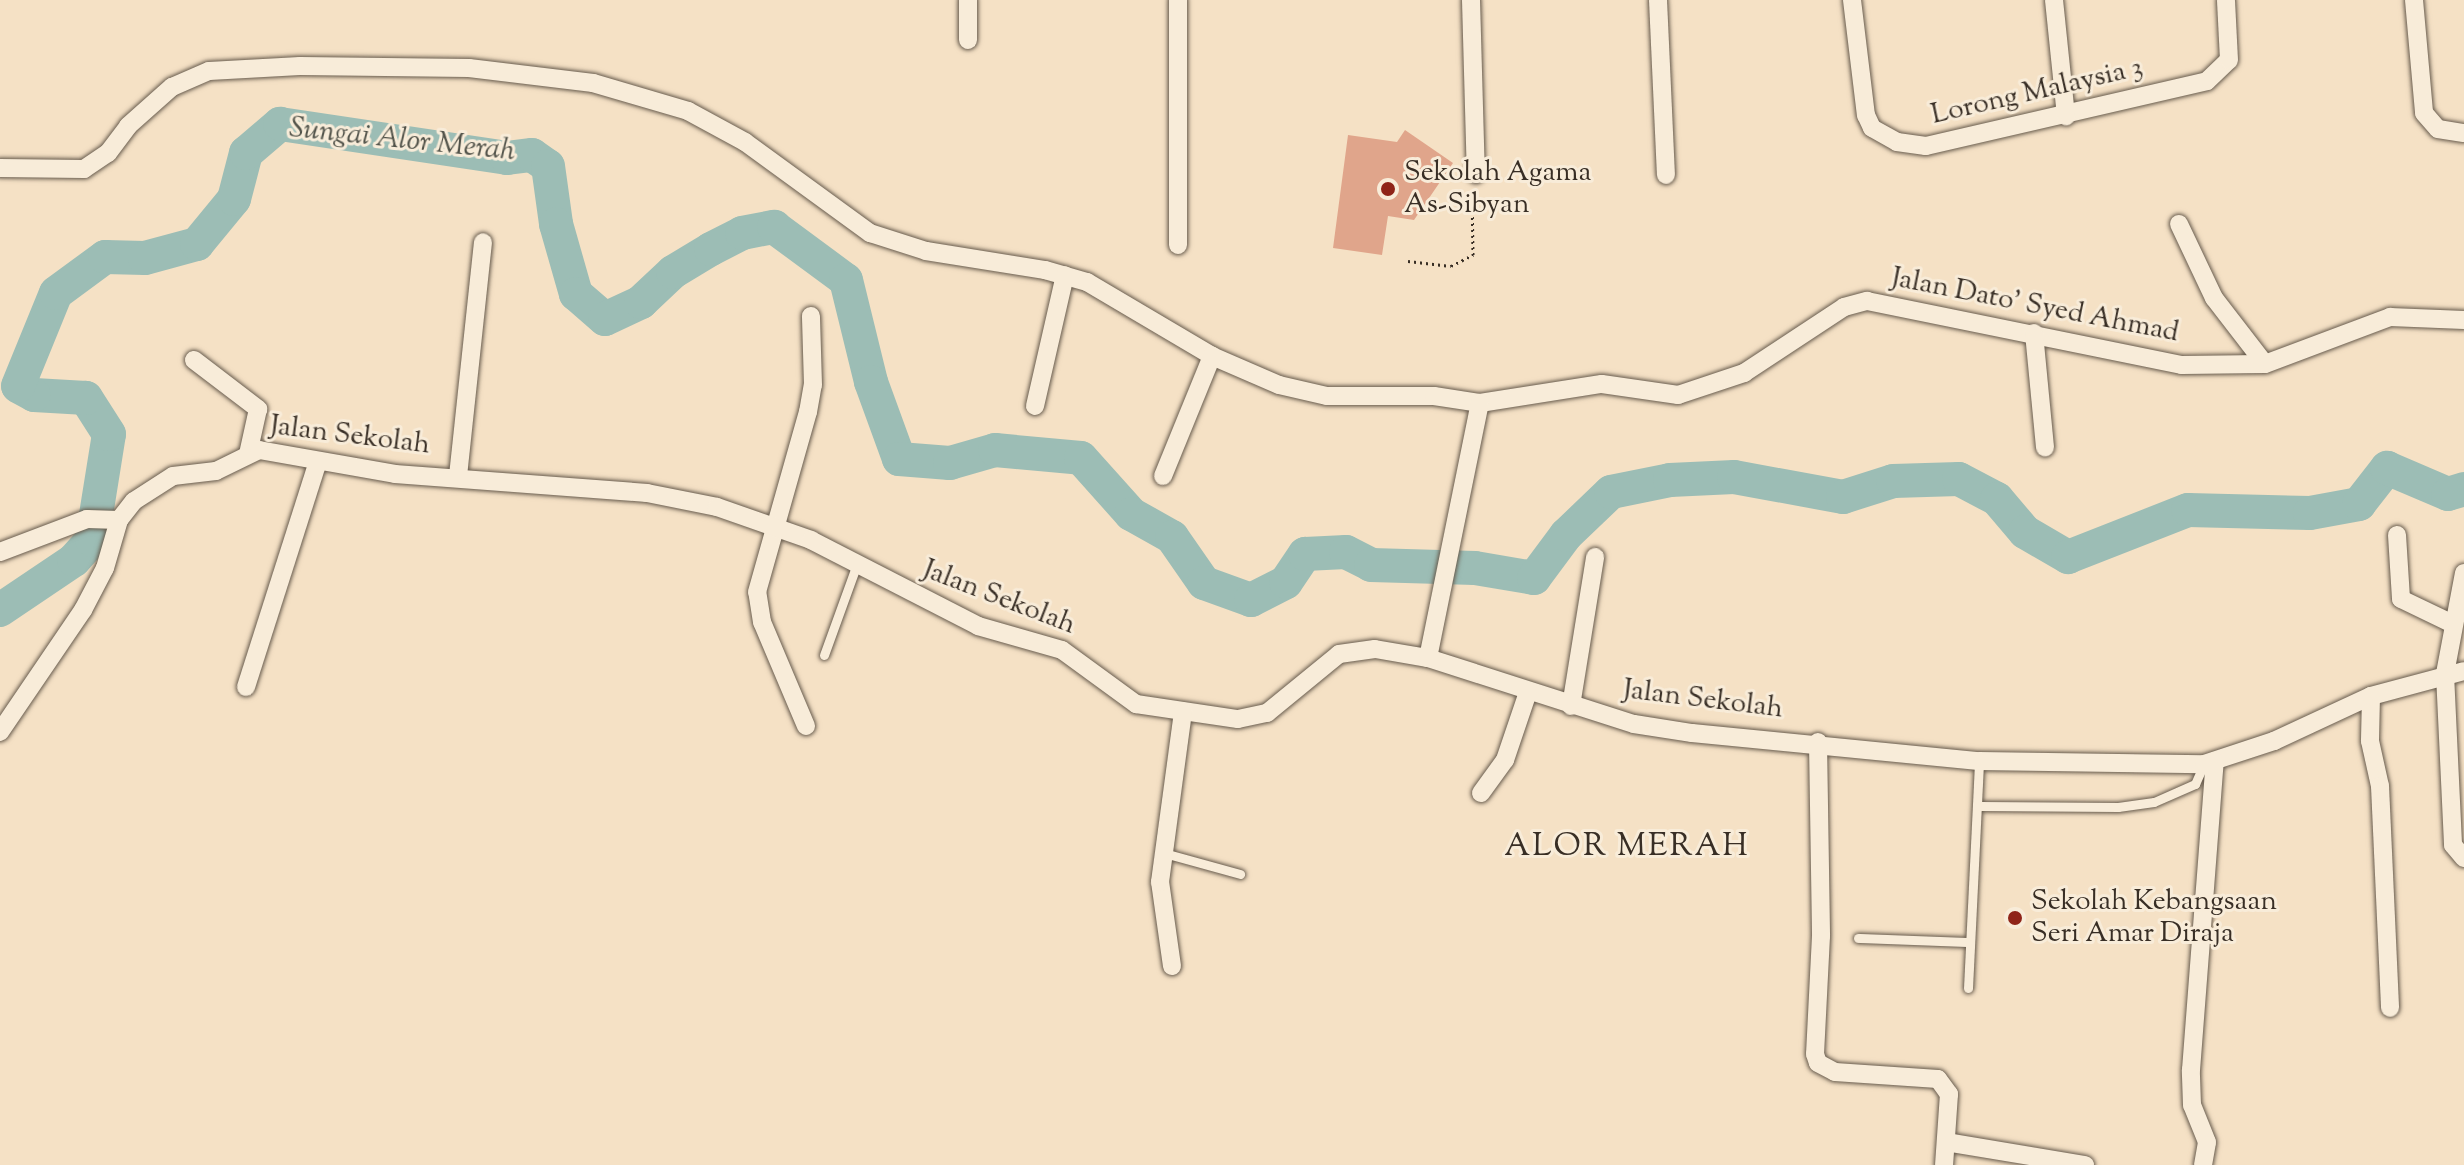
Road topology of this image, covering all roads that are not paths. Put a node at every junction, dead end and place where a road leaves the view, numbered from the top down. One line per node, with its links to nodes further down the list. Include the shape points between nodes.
1 (968, 0): 9 (street)
2 (1178, 0): 17 (street)
3 (1471, 0): 13 (street)
4 (1658, 0): 14 (street)
5 (1852, 0): 10 (street, Lorong Malaysia 3, via 1866,115 1883,137 1918,145 1946,144)
6 (2054, 0): 10 (street)
7 (2226, 0): 10 (street, Lorong Malaysia 3, via 2229,60 2216,77)
8 (2414, 0): 11 (street, via 2424,113 2438,129)
9 (968, 40)
10 (2066, 116)
11 (2464, 133)
12 (0, 168): 18 (street, Jalan Dato' Syed Ahmad, via 84,169 193,74 300,66 520,72 593,83 688,111 745,142 854,224 884,238 926,251)
13 (1476, 174)
14 (1666, 175)
15 (2179, 224): 24 (street, via 2214,298)
16 (483, 242): 30 (street)
17 (1178, 245)
18 (1065, 275): 22 (street, Jalan Dato' Syed Ahmad); 26 (street)
19 (811, 316): 33 (street, via 813,385)
20 (2464, 320): 24 (street, Jalan Dato' Syed Ahmad, via 2373,320)
21 (2034, 333): 24 (street, Jalan Dato' Syed Ahmad, via 2182,365); 25 (street, Jalan Dato' Syed Ahmad, via 1856,302 1744,373 1705,390 1678,395 1594,385); 27 (street)
22 (1212, 356): 25 (street, Jalan Dato' Syed Ahmad, via 1309,394 1434,396); 31 (street)
23 (194, 360): 28 (street, via 258,409)
24 (2265, 364)
25 (1480, 403): 41 (street)
26 (1035, 406)
27 (2045, 447)
28 (248, 454): 29 (street, Jalan Sekolah, via 274,452); 32 (street, Jalan Sekolah, via 216,471 157,482)
29 (318, 462): 30 (street, Jalan Sekolah); 43 (street)
30 (458, 476): 33 (street, Jalan Sekolah, via 672,497)
31 (1163, 476)
32 (114, 519): 35 (street, via 87,519); 49 (street, Jalan Sekolah, via 94,590)
33 (775, 524): 37 (street, Jalan Sekolah); 48 (street, via 760,574 758,607)
34 (2397, 535): 39 (street, via 2401,599)
35 (0, 552)
36 (1595, 557): 46 (street)
37 (857, 564): 40 (lane); 47 (street, Jalan Sekolah, via 978,626 1062,650 1136,704)
38 (2464, 573): 39 (street)
39 (2453, 624): 42 (street)
40 (824, 655)
41 (1428, 658): 44 (street, Jalan Sekolah); 47 (street, Jalan Sekolah, via 1357,649 1324,662 1267,713 1238,719)
42 (2455, 672): 45 (street, Jalan Sekolah); 56 (street, via 2453,845)
43 (246, 687)
44 (1528, 692): 46 (street, Jalan Sekolah); 53 (street, via 1505,760)
45 (2371, 696): 52 (street, Jalan Sekolah, via 2274,741); 62 (street)
46 (1571, 706): 50 (street, Jalan Sekolah, via 1692,733)
47 (1183, 712): 55 (street)
48 (806, 726)
49 (0, 732)
50 (1818, 742): 51 (street, Jalan Sekolah); 63 (street, via 1821,936 1815,1054 1818,1063 1835,1072 1938,1079 1949,1094)
51 (1979, 761): 52 (street, Jalan Sekolah); 54 (lane)
52 (2210, 763): 54 (lane, via 2184,791 2137,805); 66 (street, via 2190,1084 2207,1142)
53 (1481, 793)
54 (1980, 806): 59 (lane)
55 (1164, 853): 57 (lane); 60 (street, via 1160,898)
56 (2464, 858)
57 (1240, 874)
58 (1858, 938): 59 (lane)
59 (1969, 942): 61 (lane)
60 (1172, 966)
61 (1968, 988)
62 (2390, 1008)
63 (1946, 1142): 64 (street); 65 (street)
64 (1944, 1165)
65 (2085, 1165)
66 (2203, 1165)

